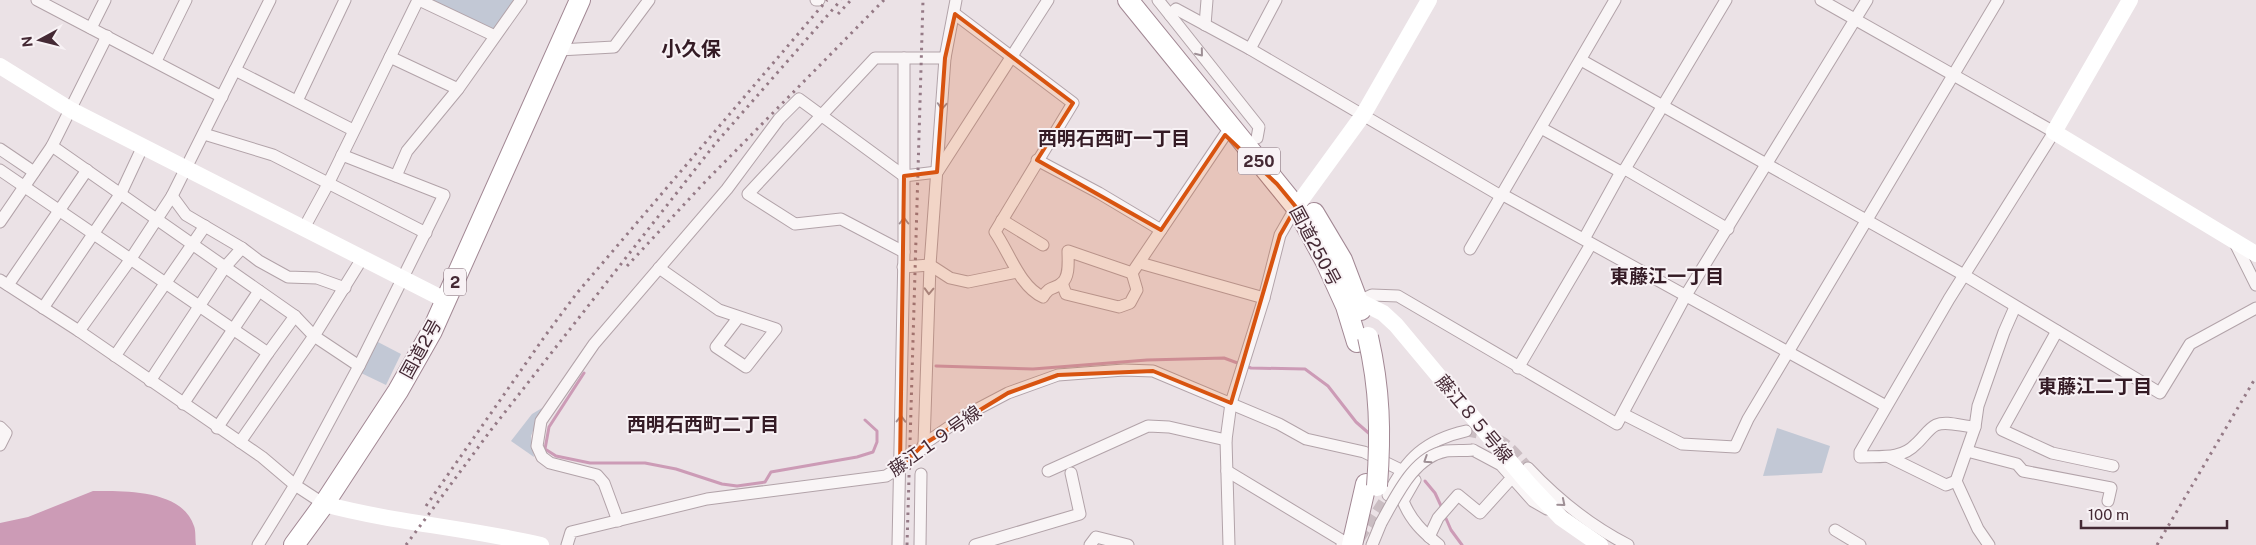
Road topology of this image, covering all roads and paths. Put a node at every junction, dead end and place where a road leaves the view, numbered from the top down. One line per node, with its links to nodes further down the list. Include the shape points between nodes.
1 (37, 0): 29 (street)
2 (105, 0): 29 (street)
3 (186, 0): 39 (street)
4 (270, 0): 41 (street)
5 (345, 0): 45 (street)
6 (419, 0): 31 (street); 35 (street)
7 (521, 0): 31 (street)
8 (580, 0): 33 (highway, 国道2号 / 2)
9 (649, 0): 33 (street, via 614,47)
10 (956, 0): 25 (street)
11 (1048, 0): 34 (street)
12 (1118, 0): 54 (street)
13 (1128, 0): 71 (highway, 国道250号 / 250)
14 (1145, 0): 55 (highway, 国道250号 / 250)
15 (1158, 0): 26 (street)
16 (1207, 0): 28 (street)
17 (1276, 0): 32 (street)
18 (1429, 0): 48 (street)
19 (1615, 0): 38 (street)
20 (1726, 0): 46 (street)
21 (1821, 0): 27 (street)
22 (1867, 0): 27 (street)
23 (1998, 0): 42 (street)
24 (2130, 0): 52 (street)
25 (955, 14): 34 (street); 37 (street)
26 (1170, 15): 28 (street, via 1176,9); 55 (street, one-way to 55, via 1259,127)
27 (1856, 19): 42 (street); 61 (street)
28 (1205, 25): 32 (street)
29 (91, 28): 30 (street)
30 (107, 36): 39 (street); 47 (street)
31 (495, 36): 43 (street)
32 (1250, 49): 48 (street)
33 (559, 50): 115 (highway, 国道2号 / 2)
34 (1011, 56): 60 (street, via 1073,103); 67 (street)
35 (390, 57): 43 (street); 51 (street)
36 (904, 58): 37 (street); 49 (street, via 875,58); 69 (street)
37 (945, 58): 67 (street, one-way to 67)
38 (1581, 60): 46 (street); 50 (street)
39 (156, 61): 44 (street)
40 (0, 66): 47 (street)
41 (235, 70): 44 (street); 45 (street)
42 (1955, 76): 52 (street); 80 (street)
43 (458, 89): 68 (street, via 407,151)
44 (222, 98): 53 (street)
45 (297, 101): 51 (street)
46 (1662, 106): 61 (street); 65 (street)
47 (71, 110): 56 (street); 57 (street)
48 (1363, 115): 75 (street); 76 (street)
49 (822, 116): 69 (street); 94 (street, via 748,194 795,224 841,219); 102 (street, via 799,99 779,119 727,189)
50 (1541, 128): 65 (street); 75 (street)
51 (354, 130): 59 (street)
52 (2054, 132): 89 (street); 105 (street)
53 (204, 134): 62 (street); 70 (street, via 273,155)
54 (1225, 135): 71 (street); 85 (street)
55 (1257, 138): 76 (highway, 国道250号 / 250)
56 (52, 146): 64 (street); 66 (street)
57 (144, 146): 62 (street); 73 (street)
58 (0, 148): 66 (street)
59 (342, 155): 68 (street); 70 (street)
60 (1037, 160): 79 (street); 85 (street)
61 (1768, 164): 80 (street); 84 (street)
62 (186, 167): 74 (street); 83 (street)
63 (0, 170): 72 (street)
64 (87, 170): 73 (street); 77 (street)
65 (1623, 170): 84 (street); 88 (street)
66 (34, 172): 72 (street)
67 (937, 172): 69 (street); 99 (street)
68 (396, 176): 86 (street, via 444,195)
69 (904, 176): 94 (street, one-way to 69)
70 (328, 184): 83 (street); 86 (street)
71 (1277, 184): 76 (highway, 国道250号 / 250)
72 (24, 186): 77 (street); 81 (street)
73 (121, 193): 78 (street); 87 (street)
74 (172, 196): 78 (street); 82 (street, via 186,215)
75 (1501, 196): 88 (street); 93 (street)
76 (1300, 202): 114 (street, via 1280,235); 116 (highway, 国道250号 / 250, via 1326,262)
77 (60, 211): 87 (street); 107 (street)
78 (156, 219): 90 (street); 97 (street)
79 (1002, 220): 91 (street); 103 (street, via 995,232)
80 (1866, 220): 105 (street); 128 (street)
81 (0, 222)
82 (205, 226): 90 (street); 92 (street)
83 (304, 228): 96 (street)
84 (1728, 229): 113 (street)
85 (1161, 230): 98 (street)
86 (426, 233): 106 (street)
87 (93, 234): 97 (street); 119 (street)
88 (1588, 241): 113 (street); 131 (street)
89 (2235, 243): 95 (street); 110 (street)
90 (192, 244): 100 (street); 109 (street)
91 (1043, 245)
92 (242, 248): 100 (street); 111 (street, via 288,277 317,278)
93 (1470, 249)
94 (904, 252): 101 (street)
95 (2256, 254)
96 (363, 257): 106 (street); 111 (street)
97 (130, 260): 109 (street); 124 (street)
98 (1140, 263): 104 (street); 114 (street)
99 (930, 265): 101 (street); 103 (street, via 950,278 968,282); 143 (street, one-way to 143)
100 (225, 267): 112 (street); 117 (street)
101 (903, 267): 148 (street, one-way to 101)
102 (659, 268): 122 (street, via 719,310); 162 (street, via 594,344 541,421 538,433 537,446 542,457 550,463 597,475 604,483)
103 (1017, 272): 108 (street, via 1033,292 1043,297 1048,288)
104 (1132, 273): 108 (street, via 1068,252 1068,273); 108 (street, via 1137,290 1130,303 1119,308 1066,294)
105 (1964, 275): 118 (street); 135 (street)
106 (404, 278): 115 (street); 130 (street)
107 (4, 283): 119 (street)
108 (1062, 283)
109 (165, 284): 117 (street); 129 (street)
110 (2256, 285)
111 (345, 288): 126 (street)
112 (259, 291): 121 (street); 123 (street)
113 (1686, 295): 128 (street); 136 (street)
114 (1264, 298): 133 (street)
115 (447, 301): 160 (highway, 国道2号 / 2, via 398,392)
116 (1353, 304): 131 (street, via 1372,295 1398,296); 158 (highway, 国道250号 / 250, via 1363,340); 161 (street, 藤江８５号線, via 1383,313 1396,325 1418,348 1459,403)
117 (199, 307): 123 (street); 132 (street)
118 (2016, 307): 125 (street); 138 (street, via 1978,406)
119 (43, 308): 124 (street)
120 (2256, 308): 125 (street, via 2190,344 2160,393)
121 (294, 316): 126 (street); 127 (street)
122 (738, 318): 122 (street, via 776,328 746,367 716,348)
123 (232, 329): 127 (street); 134 (street)
124 (79, 331): 129 (street)
125 (2057, 331): 147 (street, via 2002,430 2052,453)
126 (314, 336): 130 (street); 142 (street)
127 (268, 353): 139 (street)
128 (1788, 353): 135 (street); 136 (street, via 1748,419 1736,447 1682,444)
129 (115, 356): 132 (street)
130 (359, 366): 157 (street)
131 (1518, 368): 136 (street, via 1618,424)
132 (150, 381): 134 (street)
133 (1232, 403): 141 (street); 143 (street, 藤江１９号線, via 1153,371 1058,375 1008,393 968,414); 150 (street, 藤江１９号線, via 1306,439 1364,452)
134 (183, 404): 139 (street)
135 (1886, 406): 146 (street, via 1860,457)
136 (1623, 414)
137 (0, 427): 144 (street, via 6,433)
138 (1975, 427): 145 (street); 146 (street, via 1946,423 1935,425 1909,452)
139 (217, 428): 142 (street)
140 (1466, 431): 150 (street, via 1422,449)
141 (1226, 440): 151 (street, via 1169,427 1148,426); 152 (street)
142 (240, 442): 157 (street)
143 (924, 444): 148 (street, 藤江１９号線, via 922,450 904,460)
144 (0, 445)
145 (1967, 451): 155 (street); 159 (street, via 2017,464 2023,471 2111,488)
146 (1889, 457): 155 (street, via 1946,485)
147 (2114, 466)
148 (900, 468): 162 (street, 藤江１９号線, via 886,476 707,499); 170 (street)
149 (1528, 468): 182 (street, one-way to 182, via 1577,515)
150 (1401, 470): 158 (street); 164 (street, via 1415,480 1403,501 1409,515)
151 (1048, 471)
152 (1227, 471): 175 (street); 176 (street, via 1344,541)
153 (1071, 472): 172 (street, via 1080,514)
154 (921, 474): 171 (street)
155 (1956, 481): 184 (street)
156 (1508, 482): 164 (street, via 1480,513 1458,495 1438,518)
157 (295, 485): 160 (street); 166 (street)
158 (1377, 488): 177 (highway, 国道250号 / 250); 178 (highway, 国道250号 / 250)
159 (2108, 501)
160 (324, 504): 165 (street); 167 (highway, 国道2号 / 2)
161 (1561, 518): 179 (street, one-way to 179, bridge, via 1533,500 1501,466 1473,450 1445,451 1426,459 1413,471 1381,523); 181 (street, 藤江８５号線)
162 (618, 521): 169 (street, 藤江１９号線, via 571,532)
163 (1835, 530): 183 (street)
164 (1429, 537): 180 (street)
165 (495, 540): 168 (street)
166 (258, 545)
167 (294, 545)
168 (541, 545)
169 (567, 545)
170 (898, 545)
171 (920, 545)
172 (975, 545)
173 (1090, 545): 174 (street, via 1096,537)
174 (1128, 545)
175 (1229, 545)
176 (1342, 545)
177 (1352, 545)
178 (1364, 545)
179 (1372, 545)
180 (1439, 545)
181 (1600, 545)
182 (1628, 545)
183 (1860, 545)
184 (1988, 545)

